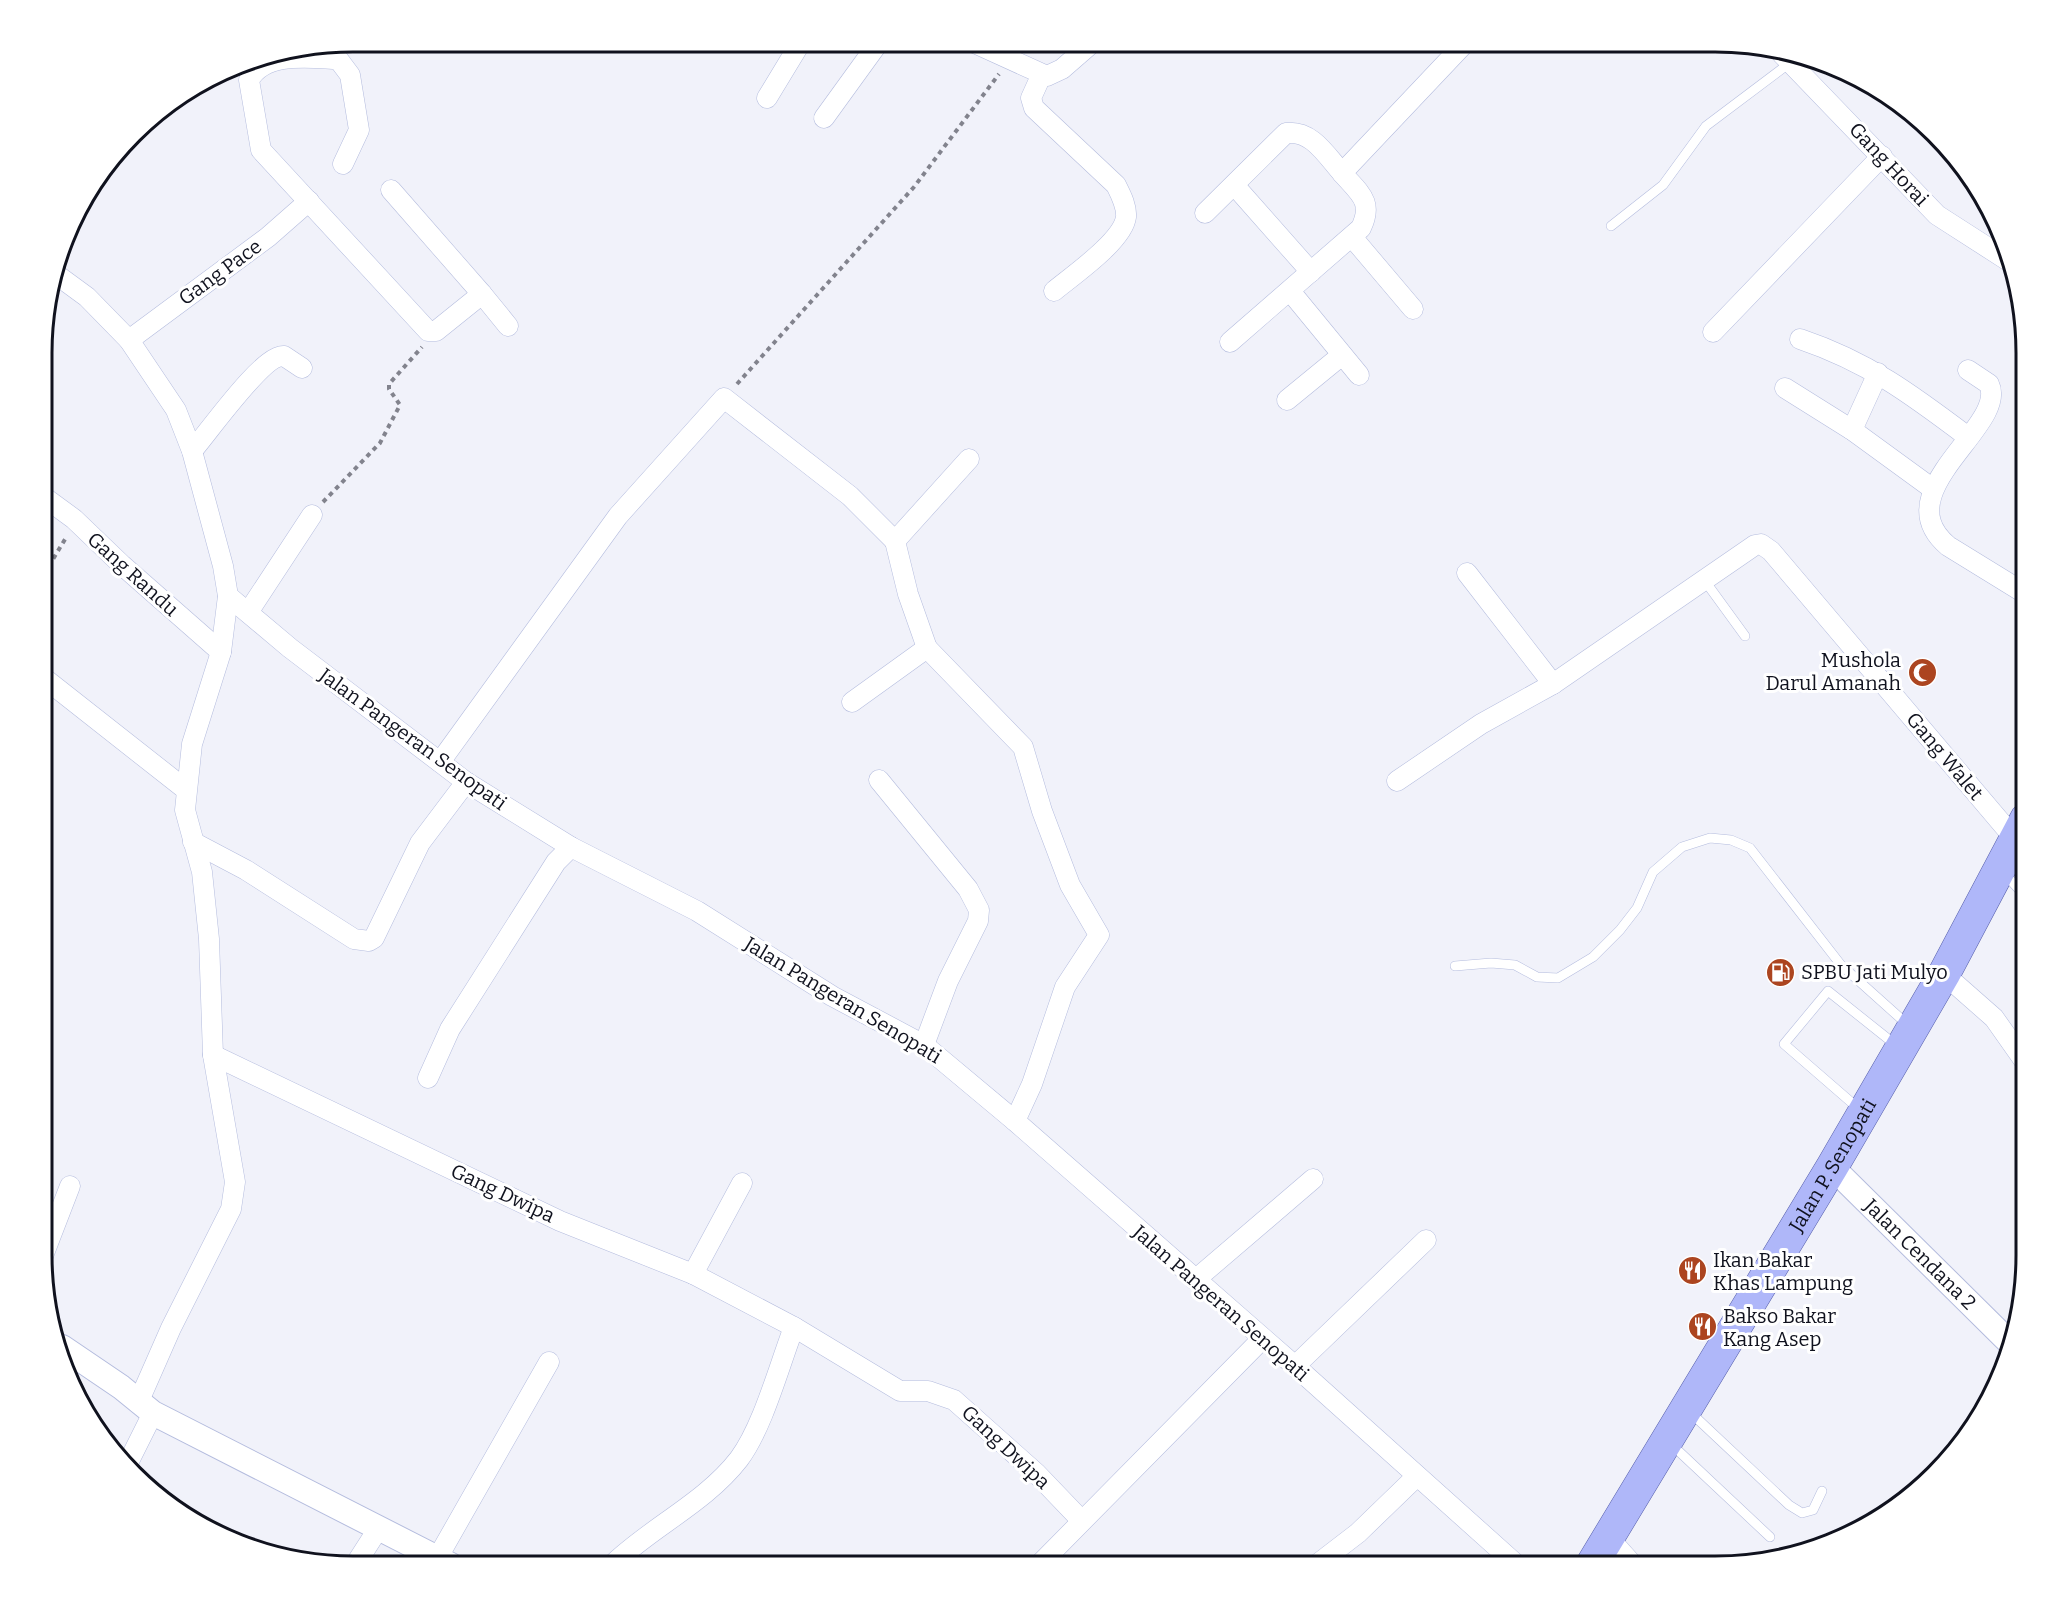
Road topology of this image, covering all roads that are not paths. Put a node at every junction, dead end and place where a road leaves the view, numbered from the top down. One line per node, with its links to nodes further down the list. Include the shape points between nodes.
1 (795, 52): 11 (street)
2 (872, 52): 12 (street)
3 (993, 52): 10 (street)
4 (1081, 52): 10 (street, via 1053,75)
5 (1456, 52): 15 (street)
6 (287, 60): 14 (street, via 338,59 350,75 359,130)
7 (1784, 61): 20 (lane, via 1706,126 1663,185)
8 (1791, 63): 13 (street, Gang Horai)
9 (262, 66): 18 (street, via 249,80 261,150)
10 (1041, 76): 25 (street, via 1031,98 1034,108 1116,185 1124,200 1126,218 1114,240)
11 (767, 98)
12 (824, 118)
13 (1882, 156): 22 (street, Gang Horai, via 1937,215); 30 (street)
14 (343, 164)
15 (1342, 172): 16 (street, via 1309,136 1286,133); 21 (street, via 1367,204 1367,216)
16 (1235, 186): 19 (street); 23 (street)
17 (391, 190): 27 (street)
18 (309, 201): 27 (street, via 428,331 436,331); 32 (street, Gang Pace, via 268,237)
19 (1205, 213)
20 (1611, 226)
21 (1352, 237): 23 (street); 28 (street)
22 (2000, 255)
23 (1311, 272): 26 (street)
24 (62, 279): 32 (street, via 87,297)
25 (1054, 291)
26 (1290, 291): 33 (street); 34 (street)
27 (482, 294): 29 (street)
28 (1413, 309)
29 (508, 326)
30 (1713, 332)
31 (1800, 339): 37 (street)
32 (129, 340): 43 (street, via 176,410)
33 (1230, 342)
34 (1342, 355): 38 (street); 40 (street)
35 (302, 368): 43 (street, via 284,356 275,357 240,392)
36 (1968, 370): 42 (street, via 1986,381 1992,392)
37 (1878, 373): 41 (street); 42 (street)
38 (1359, 375)
39 (1785, 388): 41 (street)
40 (1287, 400)
41 (1852, 430): 45 (street)
42 (1968, 437): 45 (street)
43 (192, 451): 52 (street)
44 (969, 459): 48 (street)
45 (1933, 489): 51 (street, via 1930,517 1940,539)
46 (52, 503): 56 (street, Gang Randu)
47 (312, 515): 53 (street)
48 (895, 541): 55 (street); 60 (street, via 850,496 724,398 618,516)
49 (1467, 573): 58 (street)
50 (1705, 581): 54 (lane); 58 (street); 65 (street, Gang Walet, via 1755,545 1762,544 1771,551)
51 (2016, 588)
52 (228, 596): 53 (street, Jalan Pangeran Senopati); 56 (street)
53 (249, 611): 60 (street, Jalan Pangeran Senopati, via 290,648)
54 (1744, 636)
55 (927, 648): 59 (street); 79 (street, via 1023,747 1070,885 1100,935 1065,987 1032,1084)
56 (221, 652): 64 (street, via 192,744)
57 (52, 684): 64 (street)
58 (1553, 684): 62 (street, via 1481,724)
59 (852, 702)
60 (440, 762): 63 (street, Jalan Pangeran Senopati)
61 (879, 780): 74 (street, via 968,889 979,910 978,921 948,981)
62 (1396, 780)
63 (466, 782): 67 (street, via 420,843 374,938 369,941 354,939 246,870); 68 (street, Jalan Pangeran Senopati)
64 (185, 789): 67 (street, via 185,810)
65 (2016, 825)
66 (2016, 836): 69 (main road, Jalan P. Senopati)
67 (193, 842): 76 (street, via 202,872 208,928)
68 (571, 847): 74 (street, Jalan Pangeran Senopati, via 697,911 832,996); 77 (street, via 556,862 450,1029)
69 (1999, 868): 70 (lane); 72 (main road, Jalan P. Senopati)
70 (2016, 886)
71 (1455, 966): 73 (lane, via 1515,964 1537,978 1558,978 1593,957 1620,930 1637,908 1653,872 1682,847 1710,838 1731,840 1750,848 1841,965)
72 (1944, 974): 73 (main road, Jalan P. Senopati); 75 (street, via 1994,1018)
73 (1906, 1038): 78 (main road, Jalan P. Senopati); 78 (lane, via 1828,991 1784,1044)
74 (924, 1045): 79 (street, Jalan Pangeran Senopati)
75 (2016, 1049)
76 (213, 1055): 86 (street, Gang Dwipa, via 560,1221); 94 (street, via 235,1182 231,1209 171,1328)
77 (428, 1078)
78 (1863, 1112): 80 (main road, Jalan P. Senopati)
79 (1015, 1120): 87 (street, Jalan Pangeran Senopati)
80 (1832, 1167): 89 (street, Jalan Cendana 2); 95 (main road, Jalan P. Senopati)
81 (1313, 1179): 87 (street)
82 (742, 1183): 86 (street)
83 (70, 1186): 84 (street)
84 (52, 1233)
85 (1426, 1240): 93 (street)
86 (693, 1274): 88 (street, Gang Dwipa)
87 (1195, 1280): 90 (street, Jalan Pangeran Senopati)
88 (794, 1327): 100 (street, Gang Dwipa, via 900,1391 928,1392 954,1400 1036,1473); 107 (street, via 754,1432 739,1458 716,1483)
89 (2004, 1337)
90 (1262, 1339): 93 (street, Jalan Pangeran Senopati); 100 (street)
91 (68, 1351): 94 (street)
92 (549, 1362): 106 (street)
93 (1295, 1366): 98 (street, Jalan Pangeran Senopati)
94 (146, 1408): 97 (street); 101 (street)
95 (1686, 1408): 96 (main road, Jalan P. Senopati); 99 (lane, via 1802,1513 1813,1510)
96 (1667, 1440): 102 (main road, Jalan P. Senopati); 103 (lane)
97 (130, 1456)
98 (1417, 1476): 109 (street); 110 (street, Jalan Pangeran Senopati)
99 (1822, 1491)
100 (1081, 1520): 108 (street)
101 (378, 1529): 104 (street); 105 (street)
102 (1608, 1537): 111 (main road, Jalan P. Senopati); 112 (street)
103 (1770, 1537)
104 (361, 1556)
105 (435, 1556)
106 (448, 1556)
107 (625, 1556)
108 (1047, 1556)
109 (1328, 1556)
110 (1507, 1556)
111 (1597, 1556)
112 (1625, 1556)

